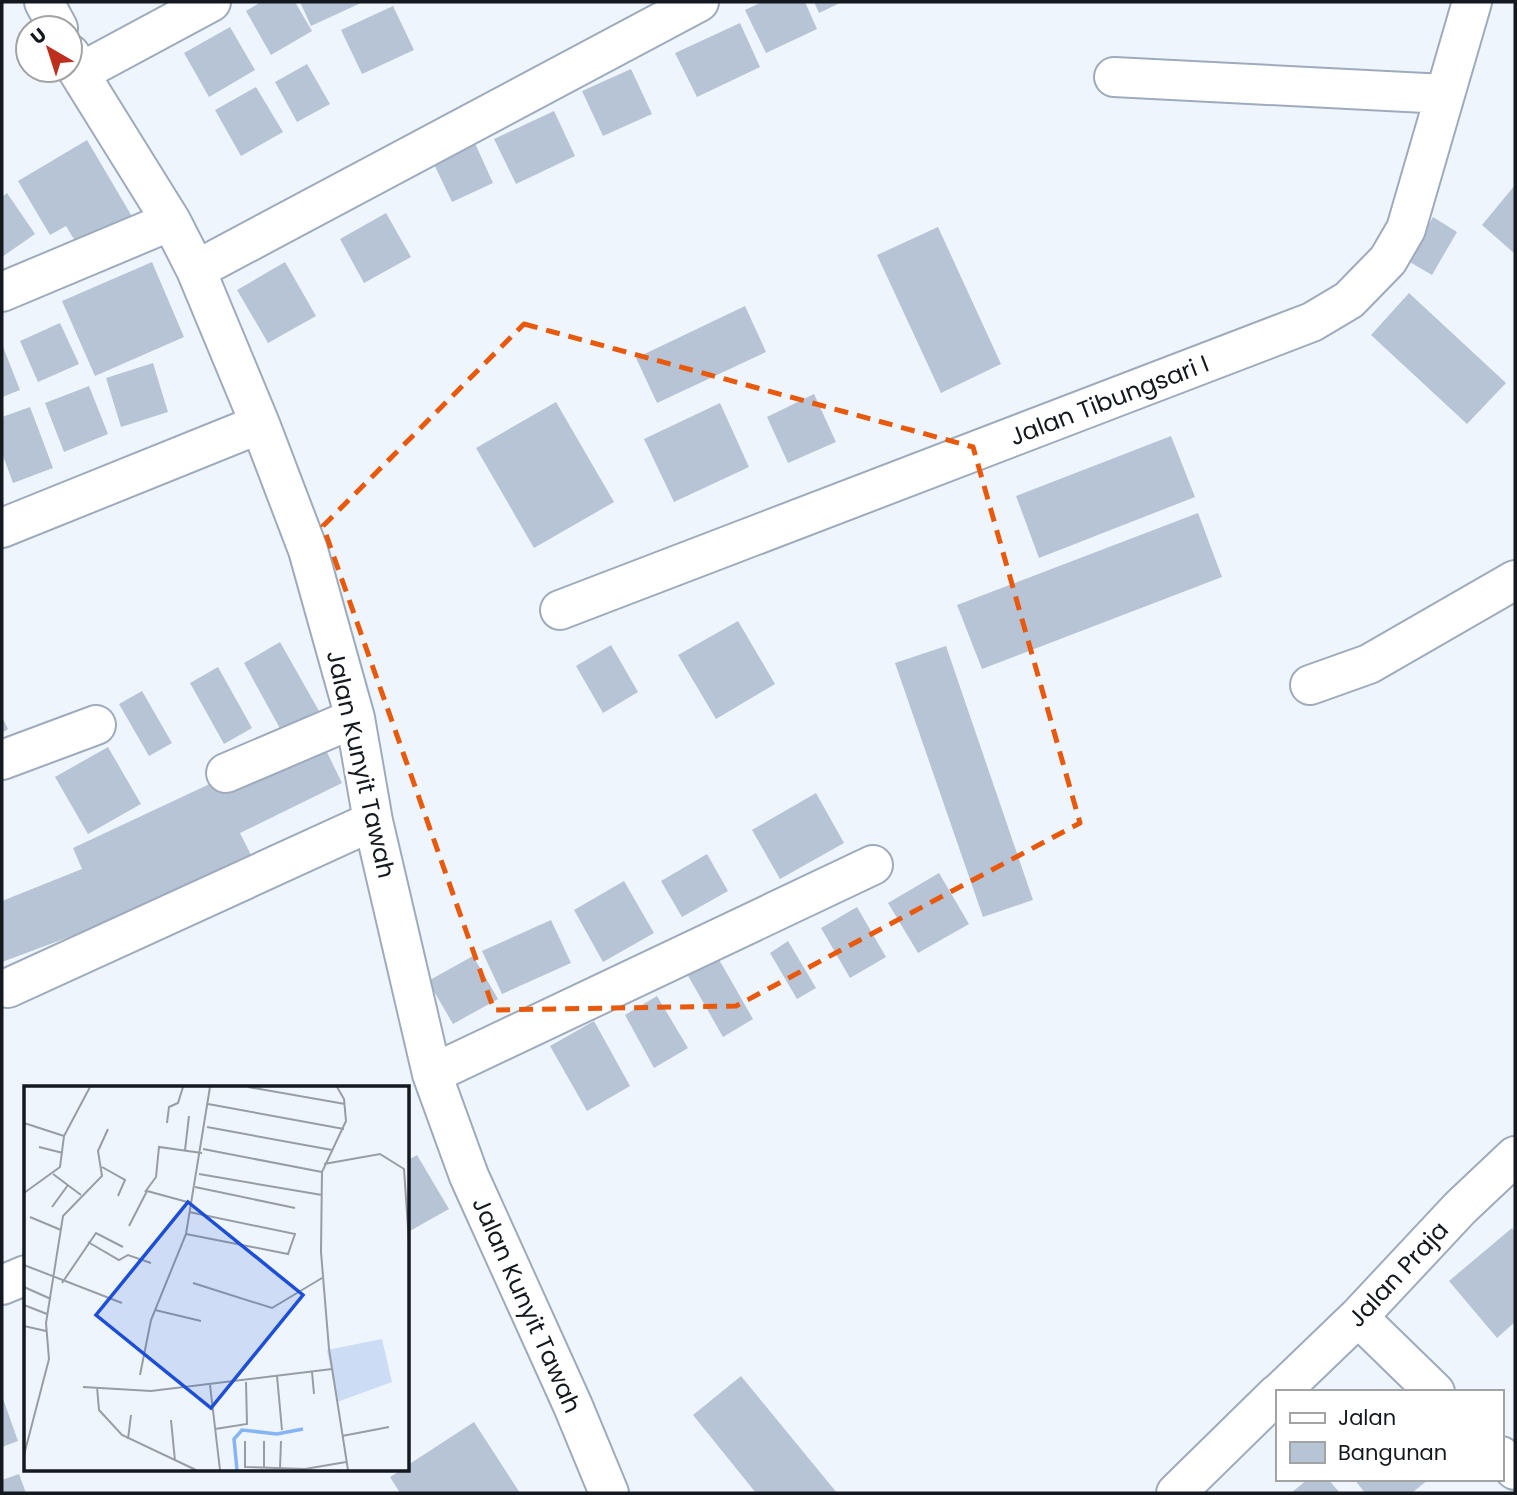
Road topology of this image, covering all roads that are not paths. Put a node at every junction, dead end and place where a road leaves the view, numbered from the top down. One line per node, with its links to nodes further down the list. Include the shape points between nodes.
1 (211, 2): 4 (street)
2 (699, 2): 9 (street)
3 (1472, 2): 7 (street, Jalan Tibungsari I)
4 (84, 59)
5 (1114, 76): 7 (street)
6 (84, 80): 8 (street, Jalan Kunyit Tawah)
7 (1445, 94): 14 (street, Jalan Tibungsari I, via 1406,229 1388,260 1349,300 1312,322)
8 (171, 221): 9 (street, Jalan Kunyit Tawah); 10 (street)
9 (196, 270): 11 (street, Jalan Kunyit Tawah)
10 (2, 292)
11 (260, 424): 12 (street); 16 (street, Jalan Kunyit Tawah, via 309,550)
12 (2, 528)
13 (1515, 580): 15 (street, via 1369,664)
14 (560, 610)
15 (1310, 685)
16 (355, 718): 19 (street); 20 (street, Jalan Kunyit Tawah)
17 (96, 724): 18 (street)
18 (2, 760)
19 (226, 773)
20 (373, 821): 22 (street); 23 (street, Jalan Kunyit Tawah)
21 (873, 864): 23 (street)
22 (8, 988)
23 (432, 1074): 31 (street, Jalan Kunyit Tawah, via 469,1176)
24 (1515, 1156): 27 (street, Jalan Praja)
25 (24, 1276): 26 (street)
26 (2, 1284)
27 (1358, 1317): 28 (street, Jalan Praja); 29 (street)
28 (1282, 1390)
29 (1433, 1390)
30 (1276, 1396): 32 (street, Jalan Praja)
31 (609, 1493)
32 (1176, 1493)

